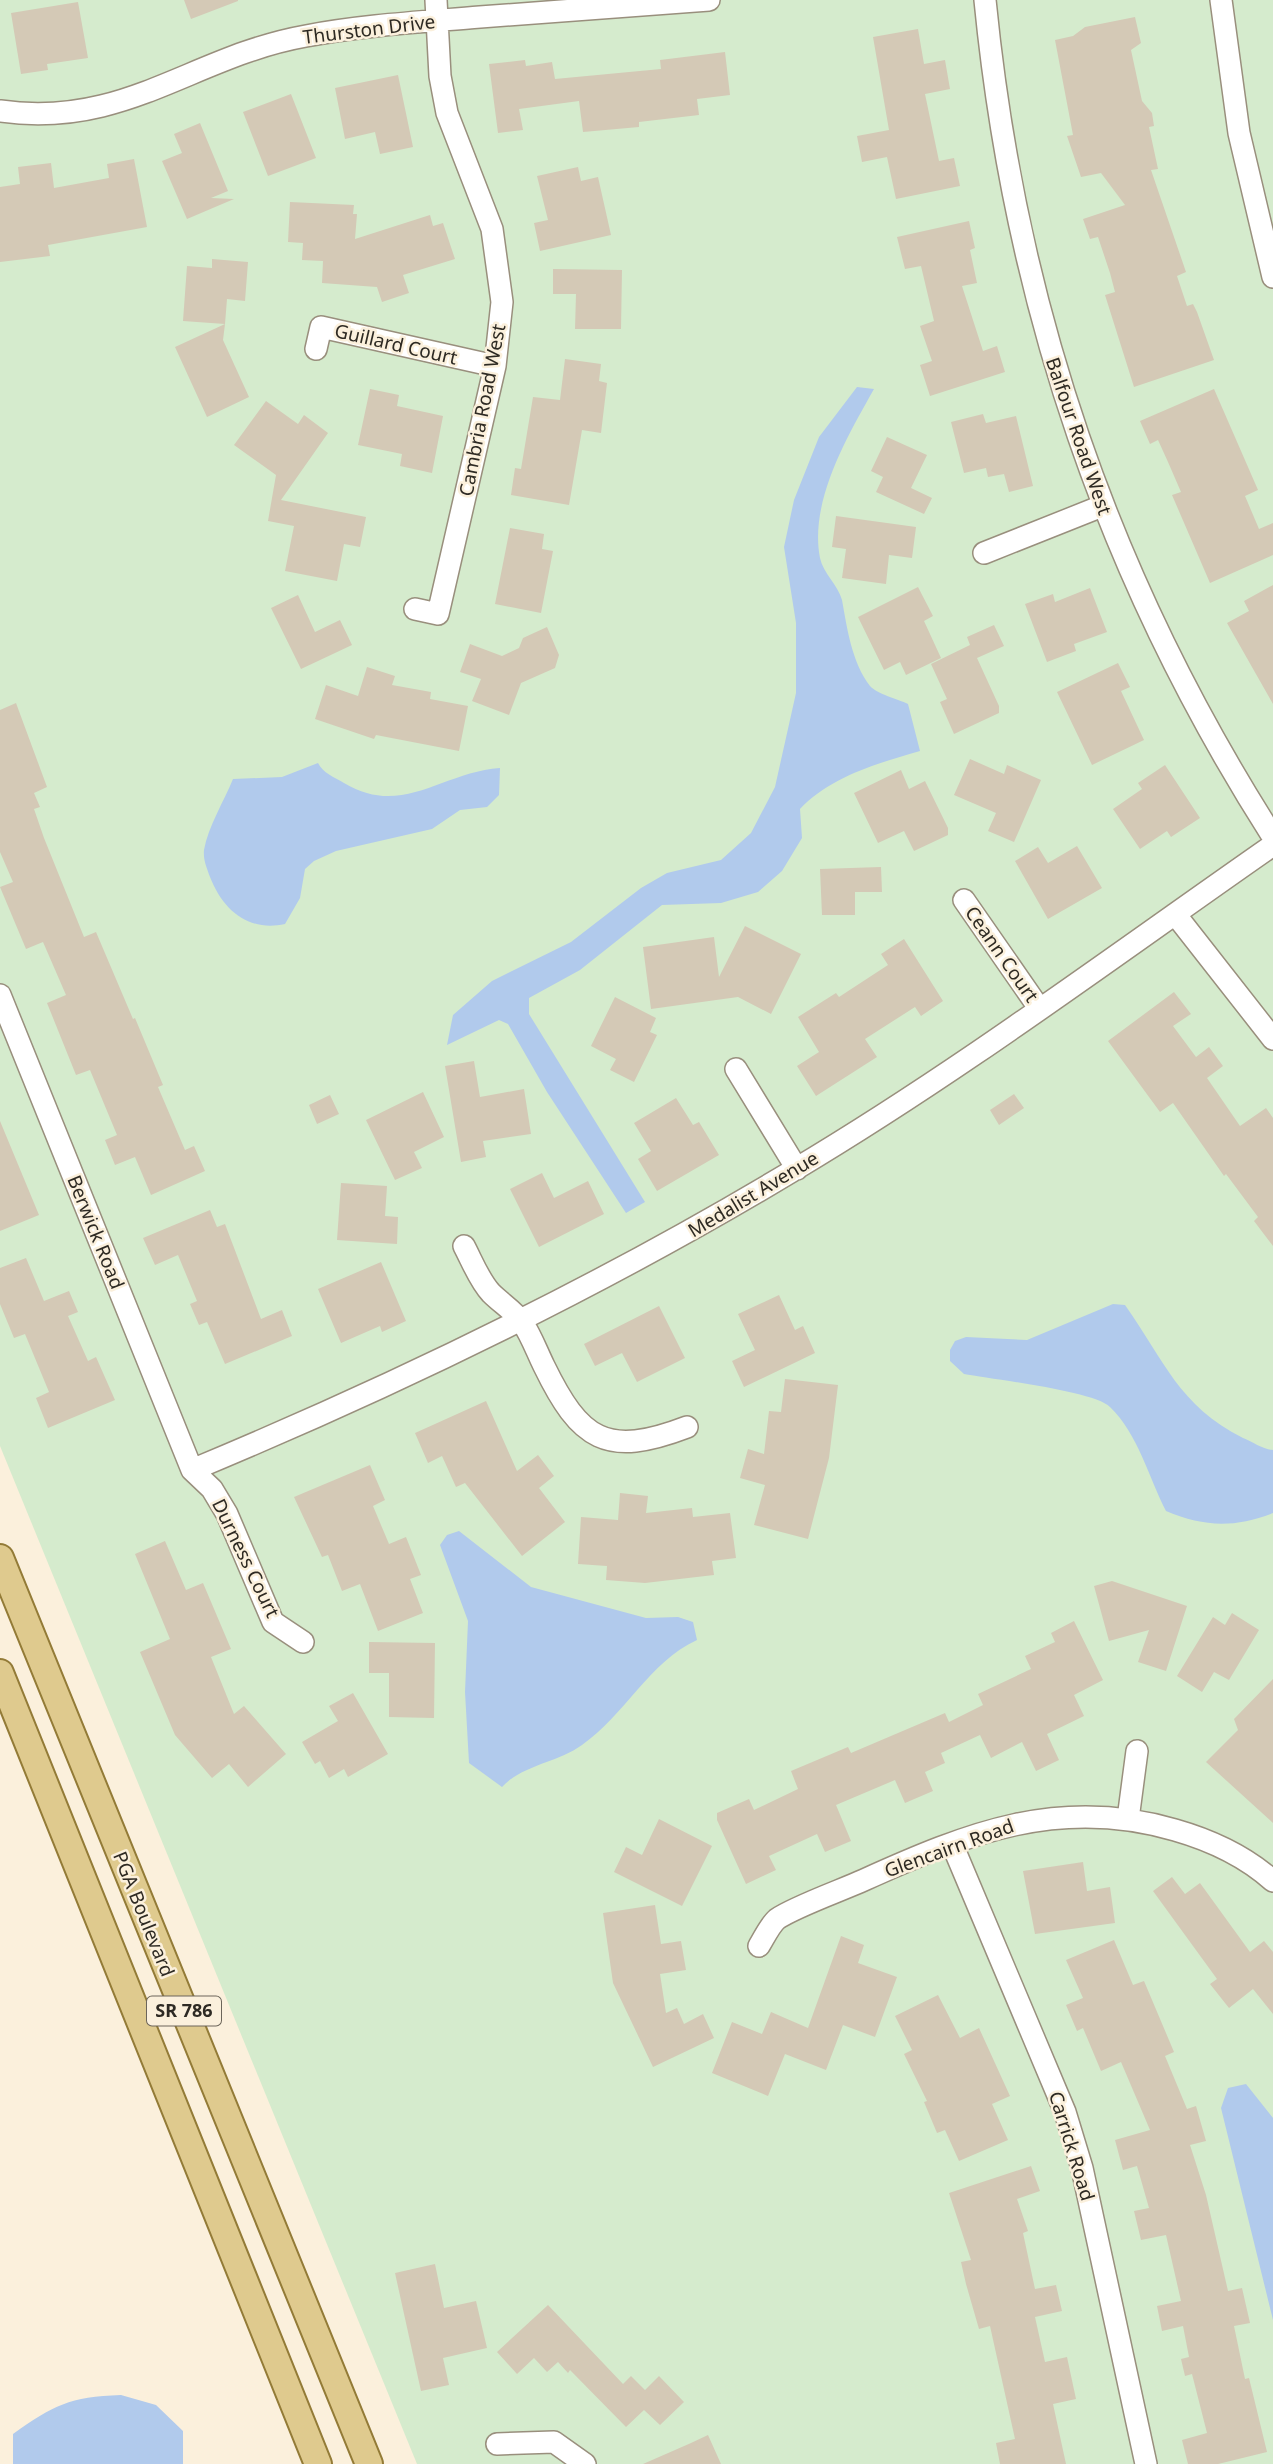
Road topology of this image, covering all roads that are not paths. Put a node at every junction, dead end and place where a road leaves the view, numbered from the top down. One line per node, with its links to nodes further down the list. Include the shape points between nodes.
1 (709, 0): 4 (street, Thurston Drive)
2 (985, 0): 9 (street, Balfour Road West, via 1005,163 1024,254 1059,382)
3 (1221, 0): 6 (street, via 1239,133)
4 (436, 10): 5 (street, Thurston Drive, via 265,46 127,101 92,110 57,114); 8 (street, Cambria Road West, via 447,113 492,229 499,265 502,302)
5 (0, 111)
6 (1273, 277)
7 (316, 349): 8 (street, Guillard Court, via 321,327)
8 (495, 366): 11 (street, Cambria Road West, via 438,614)
9 (1102, 506): 10 (street); 12 (street, Balfour Road West, via 1163,645)
10 (984, 553)
11 (415, 609)
12 (1273, 837)
13 (1273, 845): 15 (street, Medalist Avenue)
14 (964, 900): 17 (street, Ceann Court)
15 (1175, 914): 17 (street, Medalist Avenue); 18 (street)
16 (0, 995): 24 (street, Berwick Road)
17 (1039, 1008): 20 (street, Medalist Avenue)
18 (1273, 1039)
19 (736, 1069): 20 (street)
20 (797, 1169): 22 (street, Medalist Avenue, via 657,1251)
21 (464, 1246): 22 (street, via 488,1290)
22 (522, 1322): 23 (street, via 564,1407 584,1428 601,1437 629,1442 659,1438); 24 (street, Medalist Avenue, via 402,1380)
23 (687, 1427)
24 (192, 1470): 26 (street, Durness Court, via 212,1489 227,1514 273,1622)
25 (0, 1558): 35 (main road, PGA Boulevard / SR 786)
26 (303, 1643)
27 (0, 1673): 34 (main road, SR 786)
28 (1137, 1751): 29 (street)
29 (1128, 1819): 30 (street, Glencairn Road, via 1094,1815 1019,1822); 31 (street, Glencairn Road, via 1190,1834 1251,1863)
30 (952, 1843): 32 (street, Glencairn Road, via 776,1920); 37 (street, Carrick Road, via 1065,2112 1082,2168)
31 (1273, 1881)
32 (759, 1946)
33 (498, 2444): 36 (street, via 554,2442)
34 (318, 2464)
35 (369, 2464)
36 (585, 2464)
37 (1146, 2464)

